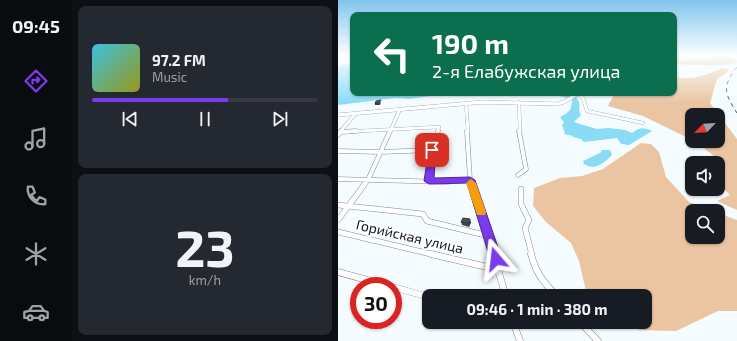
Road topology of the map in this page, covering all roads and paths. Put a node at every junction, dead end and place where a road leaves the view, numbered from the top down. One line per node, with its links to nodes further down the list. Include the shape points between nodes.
1 (574, 96): 3 (street, via 557,104)
2 (581, 96): 8 (street, via 587,111)
3 (519, 102): 4 (street); 14 (street, via 518,116 526,169)
4 (466, 103): 5 (street); 17 (street)
5 (400, 110): 6 (street); 9 (street)
6 (356, 113): 7 (street); 10 (street)
7 (338, 115)
8 (643, 123)
9 (391, 130): 10 (street); 11 (street, via 439,127); 13 (street)
10 (339, 133)
11 (432, 150): 13 (street); 18 (street)
12 (338, 151): 13 (street)
13 (380, 152): 16 (street)
14 (518, 176)
15 (338, 179): 16 (street)
16 (368, 180): 18 (street); 21 (street)
17 (470, 180): 18 (street); 24 (street)
18 (429, 181)
19 (521, 189): 29 (street, via 521,204 528,220 525,228 534,264)
20 (338, 205): 21 (street)
21 (347, 206): 22 (street); 24 (street, via 423,214 427,221)
22 (338, 220)
23 (338, 232): 25 (street, Горийская улица)
24 (489, 236): 25 (street)
25 (500, 270): 28 (street)
26 (338, 272): 27 (street)
27 (356, 277)
28 (504, 289)
29 (550, 289)
30 (402, 290): 31 (street)
31 (422, 295)
32 (516, 329): 34 (street)
33 (587, 329): 35 (street)
34 (520, 341)
35 (598, 341)

